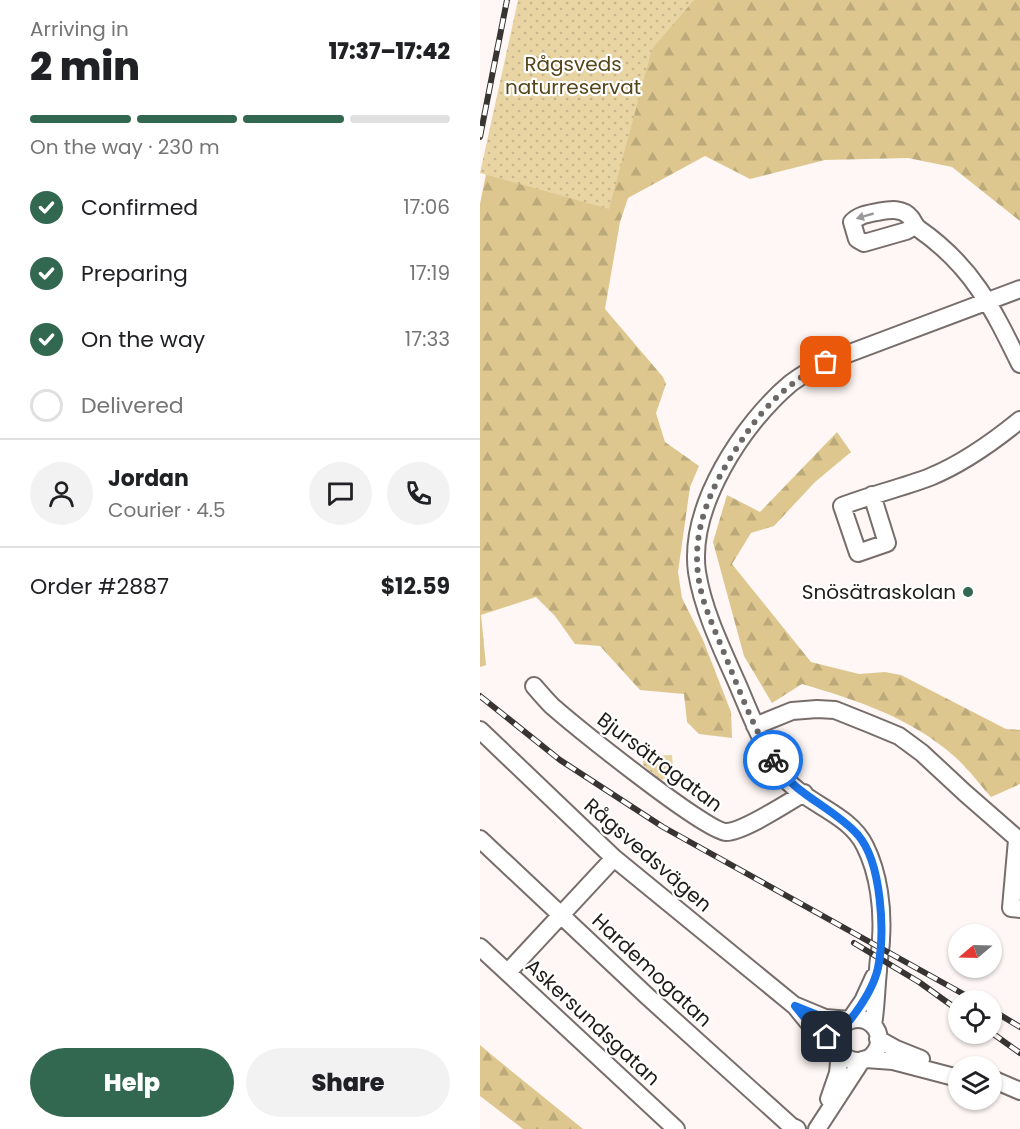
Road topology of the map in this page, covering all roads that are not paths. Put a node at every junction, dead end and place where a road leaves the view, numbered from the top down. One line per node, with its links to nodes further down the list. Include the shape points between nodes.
1 (915, 226): 3 (street, via 942,244 978,284)
2 (1020, 289): 3 (street)
3 (987, 301): 4 (street); 8 (street, via 835,358 801,376 751,426 712,487 698,536 697,572 704,603)
4 (1020, 364)
5 (1020, 420): 6 (street, via 951,467)
6 (872, 495)
7 (534, 686): 10 (street, Bjursätragatan, via 551,705 660,791 721,832 750,824)
8 (755, 726): 10 (street, via 782,774); 12 (street, via 792,711 835,710 899,736)
9 (480, 730): 13 (street, Rågsvedsvägen)
10 (804, 794): 17 (street, via 849,826 866,847 881,902)
11 (480, 839): 15 (street, Hardemogatan)
12 (1018, 840): 14 (street, via 1011,908)
13 (614, 858): 15 (street); 19 (street, Rågsvedsvägen)
14 (1020, 909)
15 (562, 914): 18 (street); 32 (street, Hardemogatan, via 647,996)
16 (480, 947): 18 (street, Askersundsgatan)
17 (878, 970): 20 (street); 21 (street)
18 (508, 972): 31 (street, Askersundsgatan)
19 (795, 1006): 20 (street, Rågsvedsvägen, via 825,1018); 22 (street, Rågsvedsvägen)
20 (850, 1020): 21 (street, via 862,1019); 22 (street, via 839,1030)
21 (876, 1032): 23 (street, via 873,1054); 24 (street, via 896,1049)
22 (839, 1048): 23 (street, via 849,1059); 30 (street, via 838,1073)
23 (864, 1059): 25 (street, via 893,1061); 30 (street)
24 (948, 1067)
25 (948, 1075)
26 (1002, 1083): 27 (street)
27 (1020, 1091)
28 (1002, 1093): 29 (street)
29 (1020, 1099)
30 (820, 1124)
31 (676, 1129)
32 (797, 1129)

